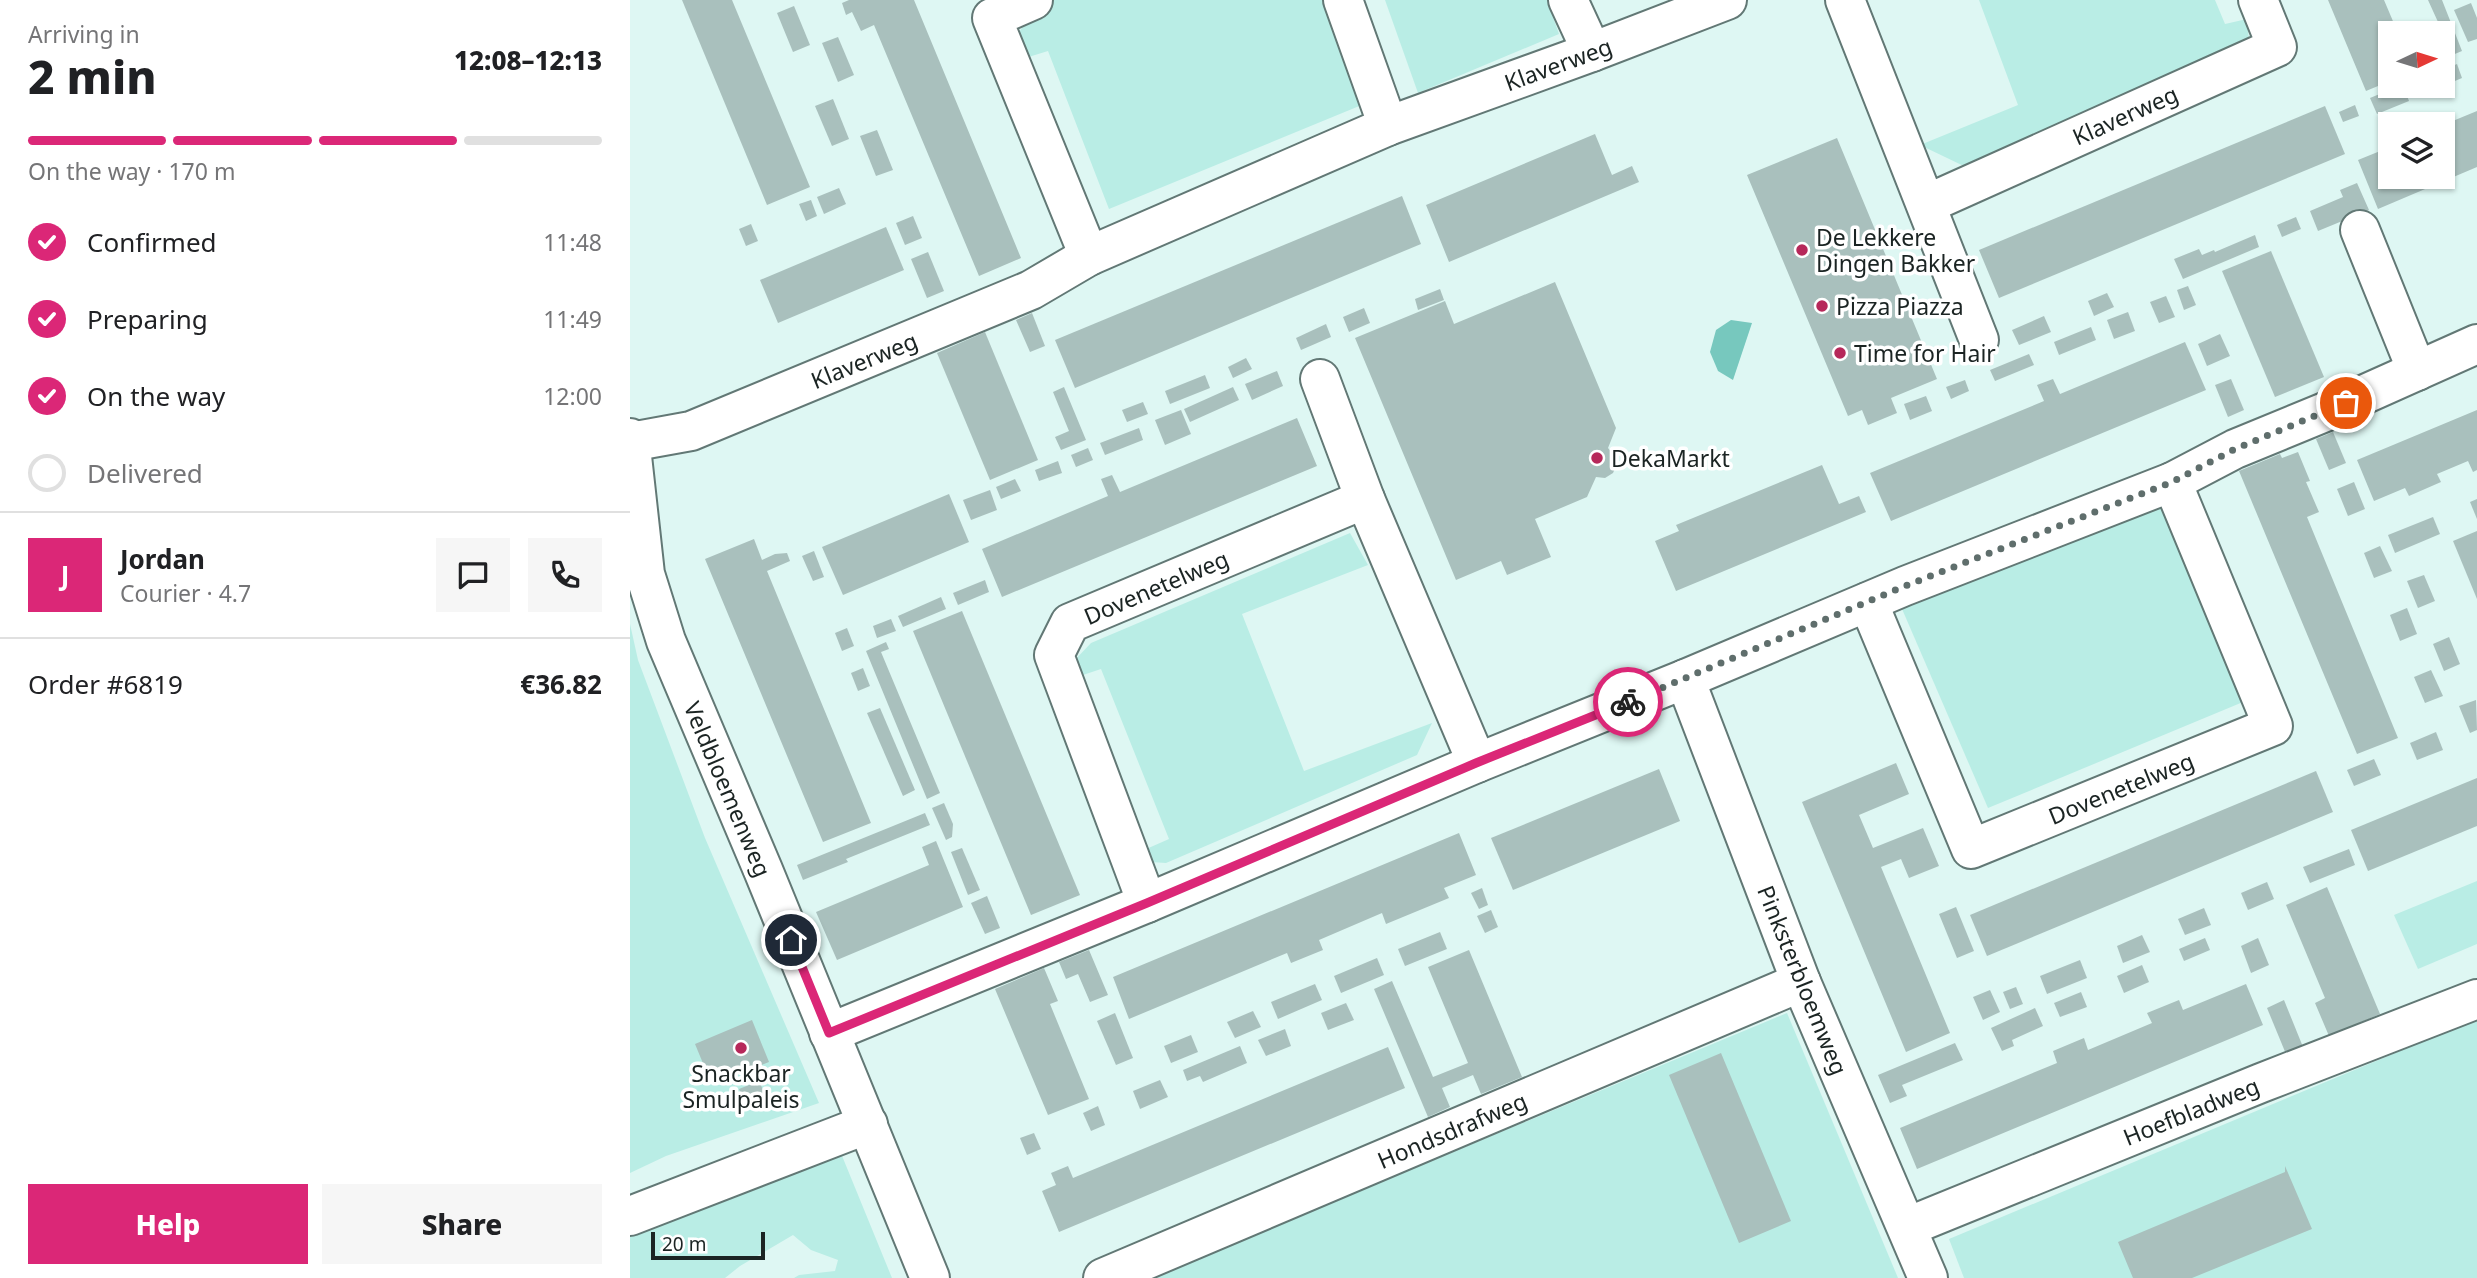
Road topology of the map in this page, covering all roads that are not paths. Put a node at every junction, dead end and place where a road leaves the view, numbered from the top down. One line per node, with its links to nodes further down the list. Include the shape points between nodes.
1 (1033, 0): 11 (street, via 992,18)
2 (1343, 0): 8 (street)
3 (1568, 0): 7 (street)
4 (1727, 0): 7 (street, Klaverweg)
5 (1845, 0): 9 (street)
6 (2258, 0): 9 (street, Klaverweg, via 2277,47)
7 (1592, 52): 8 (street, Klaverweg)
8 (1388, 126): 11 (street, Klaverweg)
9 (1927, 204): 12 (street)
10 (2360, 230): 14 (street)
11 (1089, 256): 16 (street, Klaverweg, via 1031,290 691,431)
12 (1979, 340)
13 (2477, 344): 14 (street)
14 (2417, 371): 17 (street, via 2235,449)
15 (1320, 379): 18 (street)
16 (630, 441): 25 (street, Veldbloemenweg, via 645,574 666,641)
17 (2172, 482): 19 (street); 19 (street, Dovenetelweg, via 2273,726 1971,849)
18 (1365, 499): 21 (street); 22 (street, Dovenetelweg, via 1070,623 1054,655)
19 (1868, 602): 20 (street)
20 (1685, 679): 21 (street); 23 (street, Pinksterbloemweg)
21 (1476, 763): 22 (street)
22 (1147, 903): 25 (street)
23 (1801, 982): 28 (street, Pinksterbloemweg); 30 (street, Hondsdrafweg)
24 (2477, 999): 28 (street, Hoefbladweg)
25 (829, 1033): 26 (street, Veldbloemenweg)
26 (868, 1124): 27 (street); 29 (street, Veldbloemenweg)
27 (630, 1216)
28 (1907, 1227): 31 (street, Pinksterbloemweg)
29 (930, 1278)
30 (1103, 1278)
31 (1928, 1278)

